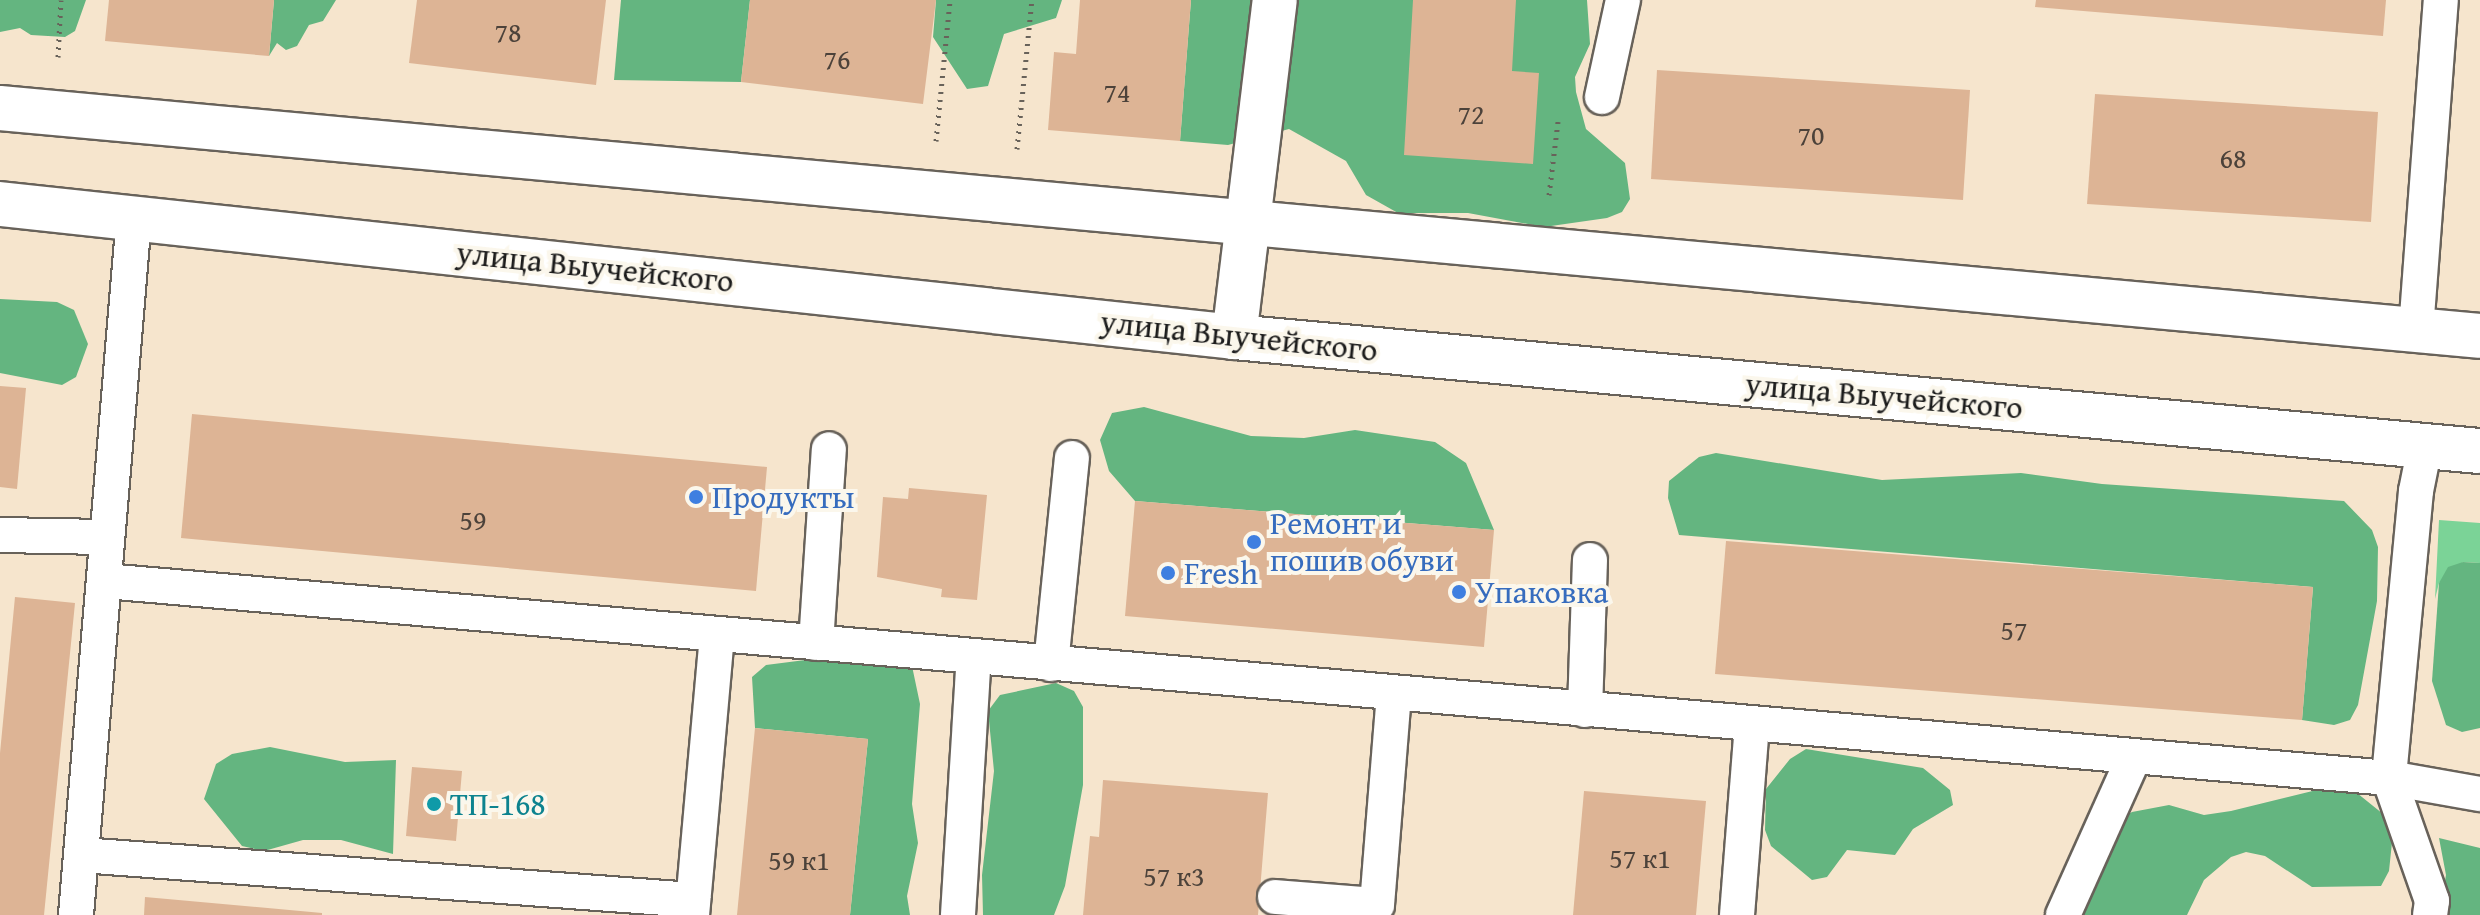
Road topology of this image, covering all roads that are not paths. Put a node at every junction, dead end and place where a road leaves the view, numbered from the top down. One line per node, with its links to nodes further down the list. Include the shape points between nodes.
1 (1275, 0): 6 (main road)
2 (1623, 0): 4 (lane)
3 (2441, 0): 9 (lane)
4 (1602, 97)
5 (0, 108): 6 (main road)
6 (1250, 203): 9 (main road); 11 (main road)
7 (0, 204): 8 (main road, улица Выучейского)
8 (134, 217): 11 (main road, улица Выучейского); 17 (lane)
9 (2416, 330): 10 (main road)
10 (2480, 336)
11 (1234, 337): 12 (main road, улица Выучейского)
12 (2425, 446): 14 (main road, улица Выучейского); 28 (lane, via 2416,491)
13 (829, 449): 21 (lane)
14 (2480, 451)
15 (1072, 458): 23 (lane)
16 (0, 535): 17 (lane)
17 (104, 537): 19 (lane)
18 (1590, 560): 25 (lane)
19 (105, 581): 20 (lane); 30 (lane)
20 (717, 634): 21 (lane); 32 (lane)
21 (816, 643): 22 (lane)
22 (974, 657): 23 (lane); 34 (lane)
23 (1051, 664): 24 (lane)
24 (1394, 694): 25 (lane); 31 (lane, via 1377,905)
25 (1585, 710): 26 (lane)
26 (1752, 725): 27 (lane); 35 (lane)
27 (2133, 759): 28 (lane); 36 (lane)
28 (2389, 778): 29 (lane); 37 (lane, via 2432,901)
29 (2480, 794)
30 (81, 855): 32 (lane); 33 (lane)
31 (1275, 897)
32 (693, 908)
33 (76, 915)
34 (958, 915)
35 (1737, 915)
36 (2063, 915)
37 (2430, 915)

